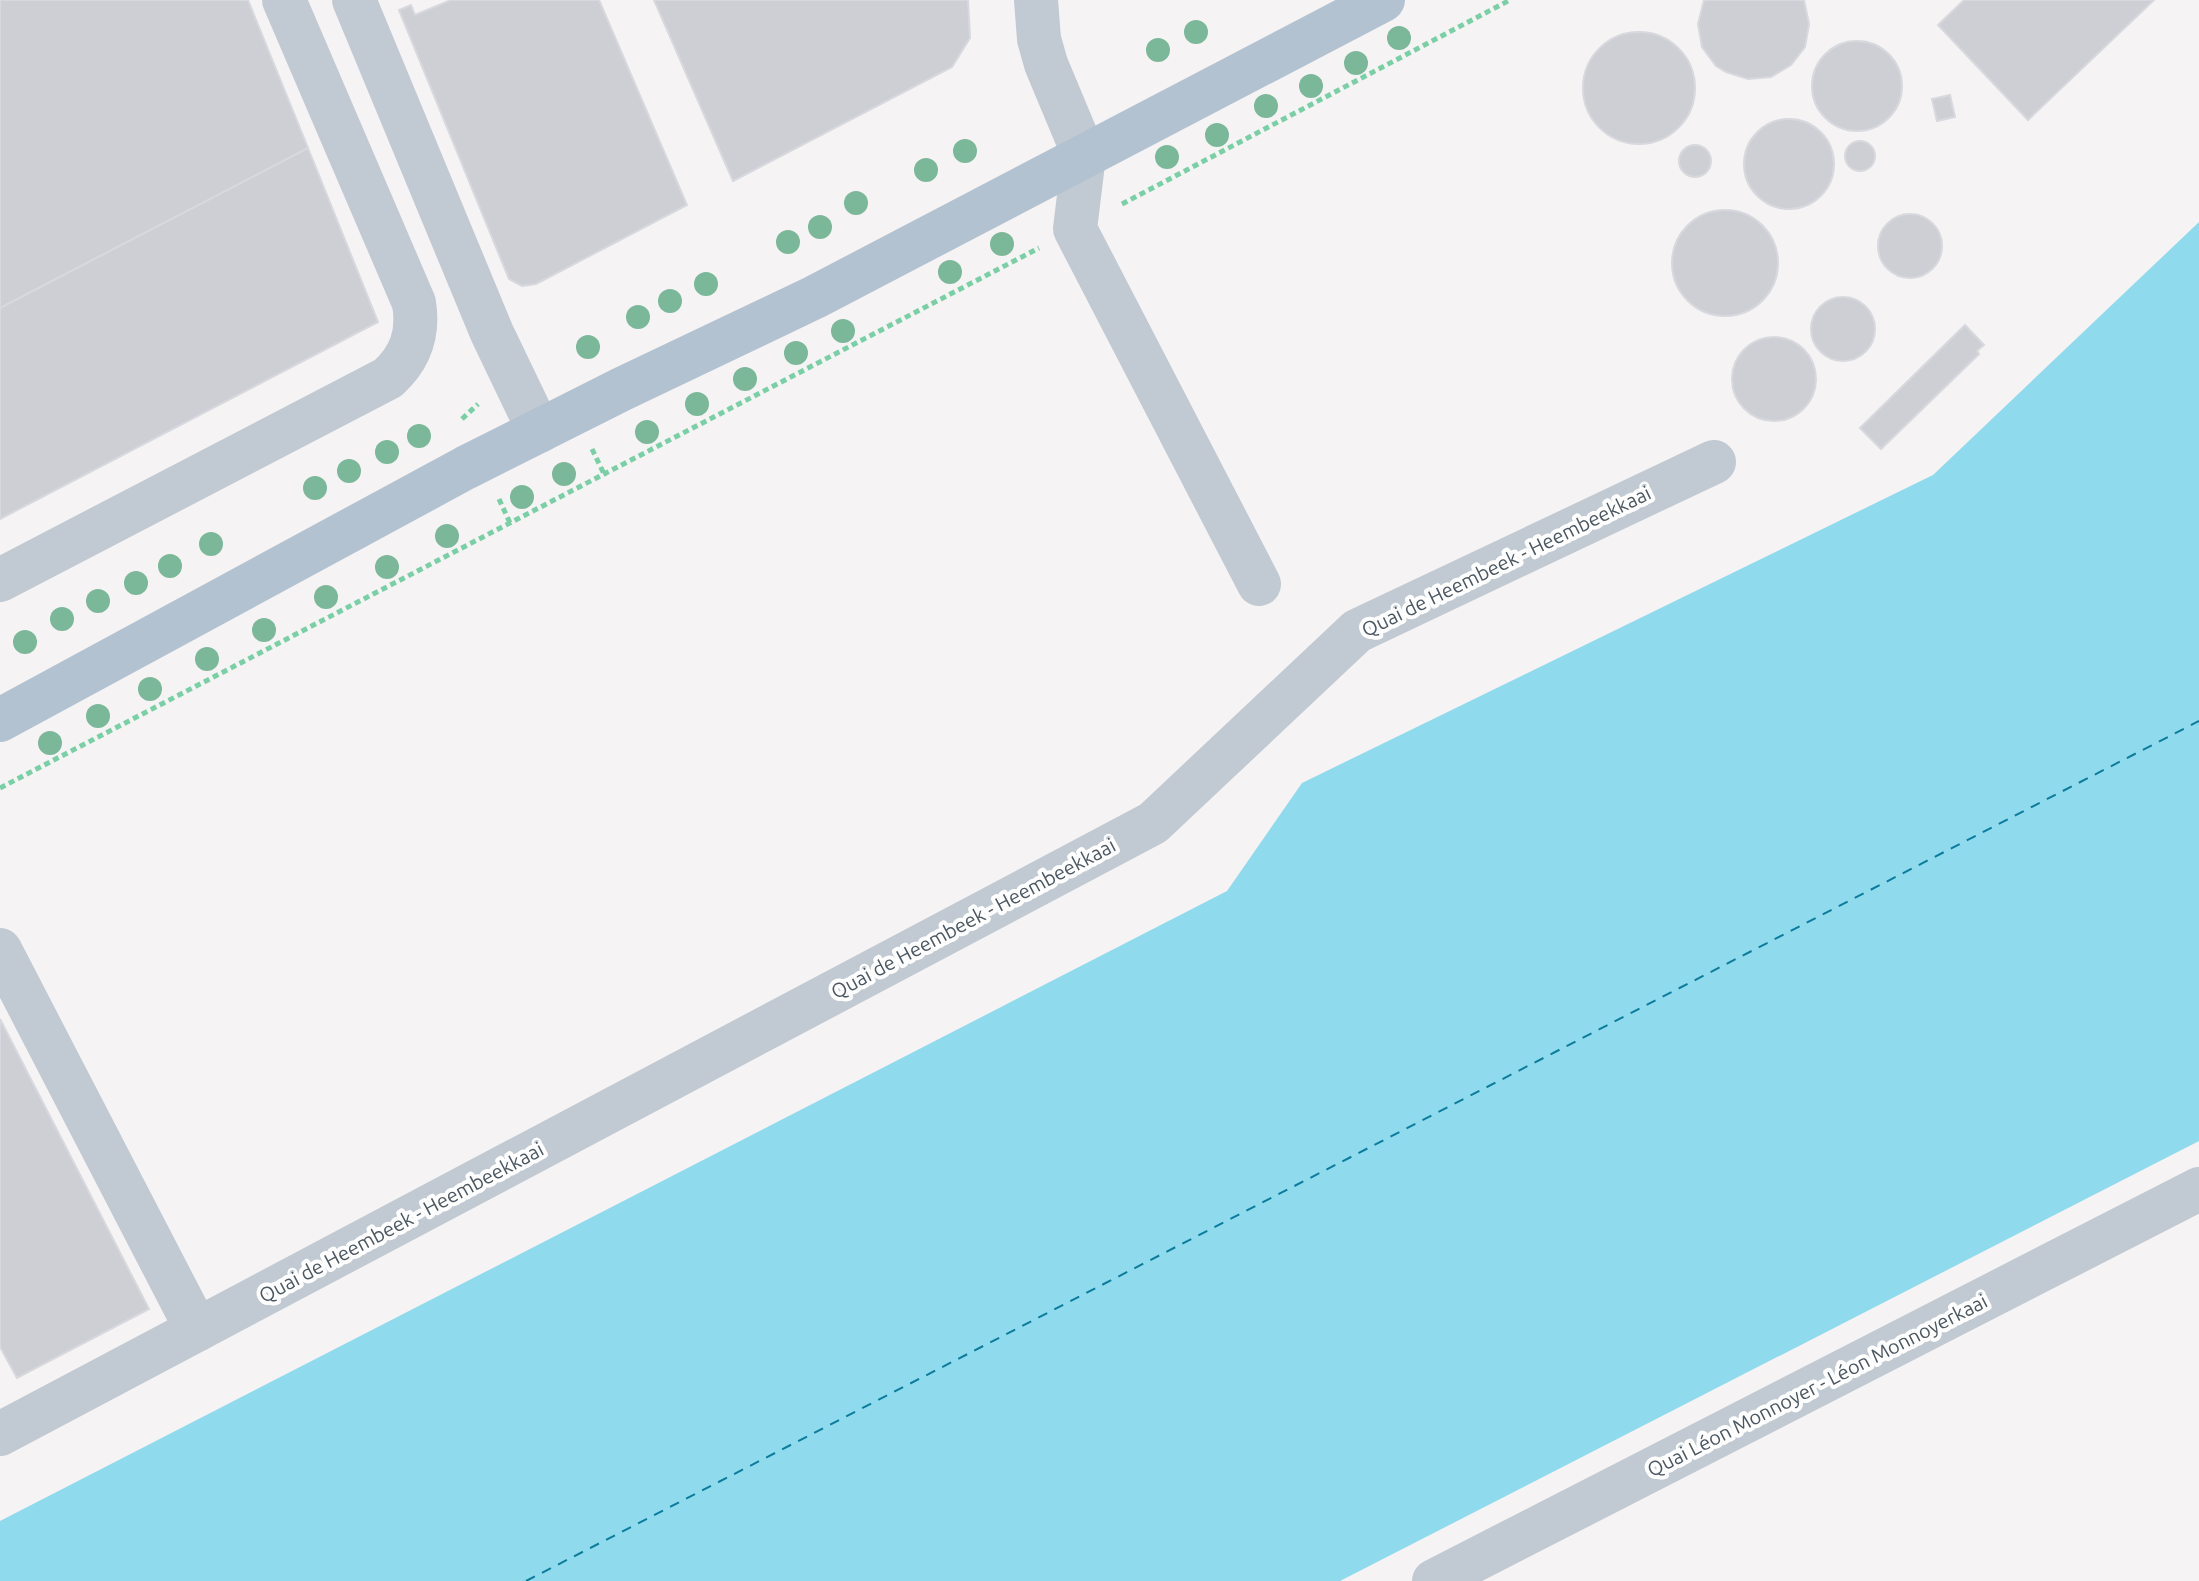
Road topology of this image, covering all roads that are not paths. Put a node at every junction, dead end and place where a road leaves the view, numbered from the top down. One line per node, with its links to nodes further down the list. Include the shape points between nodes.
1 (284, 0): 8 (street, via 414,303 414,335 403,365 388,378)
2 (354, 0): 6 (street, via 492,333)
3 (1036, 0): 5 (street, via 1046,64)
4 (1383, 0): 5 (main road)
5 (1084, 155): 6 (main road, via 815,297); 9 (street, via 1075,229)
6 (539, 431): 10 (main road)
7 (1714, 462): 13 (street, Quai de Heembeek - Heembeekkaai, via 1357,631 1153,823)
8 (0, 580)
9 (1259, 584)
10 (0, 720)
11 (0, 950): 13 (street)
12 (2199, 1189): 15 (street, Quai Léon Monnoyer - Léon Monnoyerkaai)
13 (197, 1330): 14 (street, Quai de Heembeek - Heembeekkaai)
14 (0, 1434)
15 (1434, 1581)

